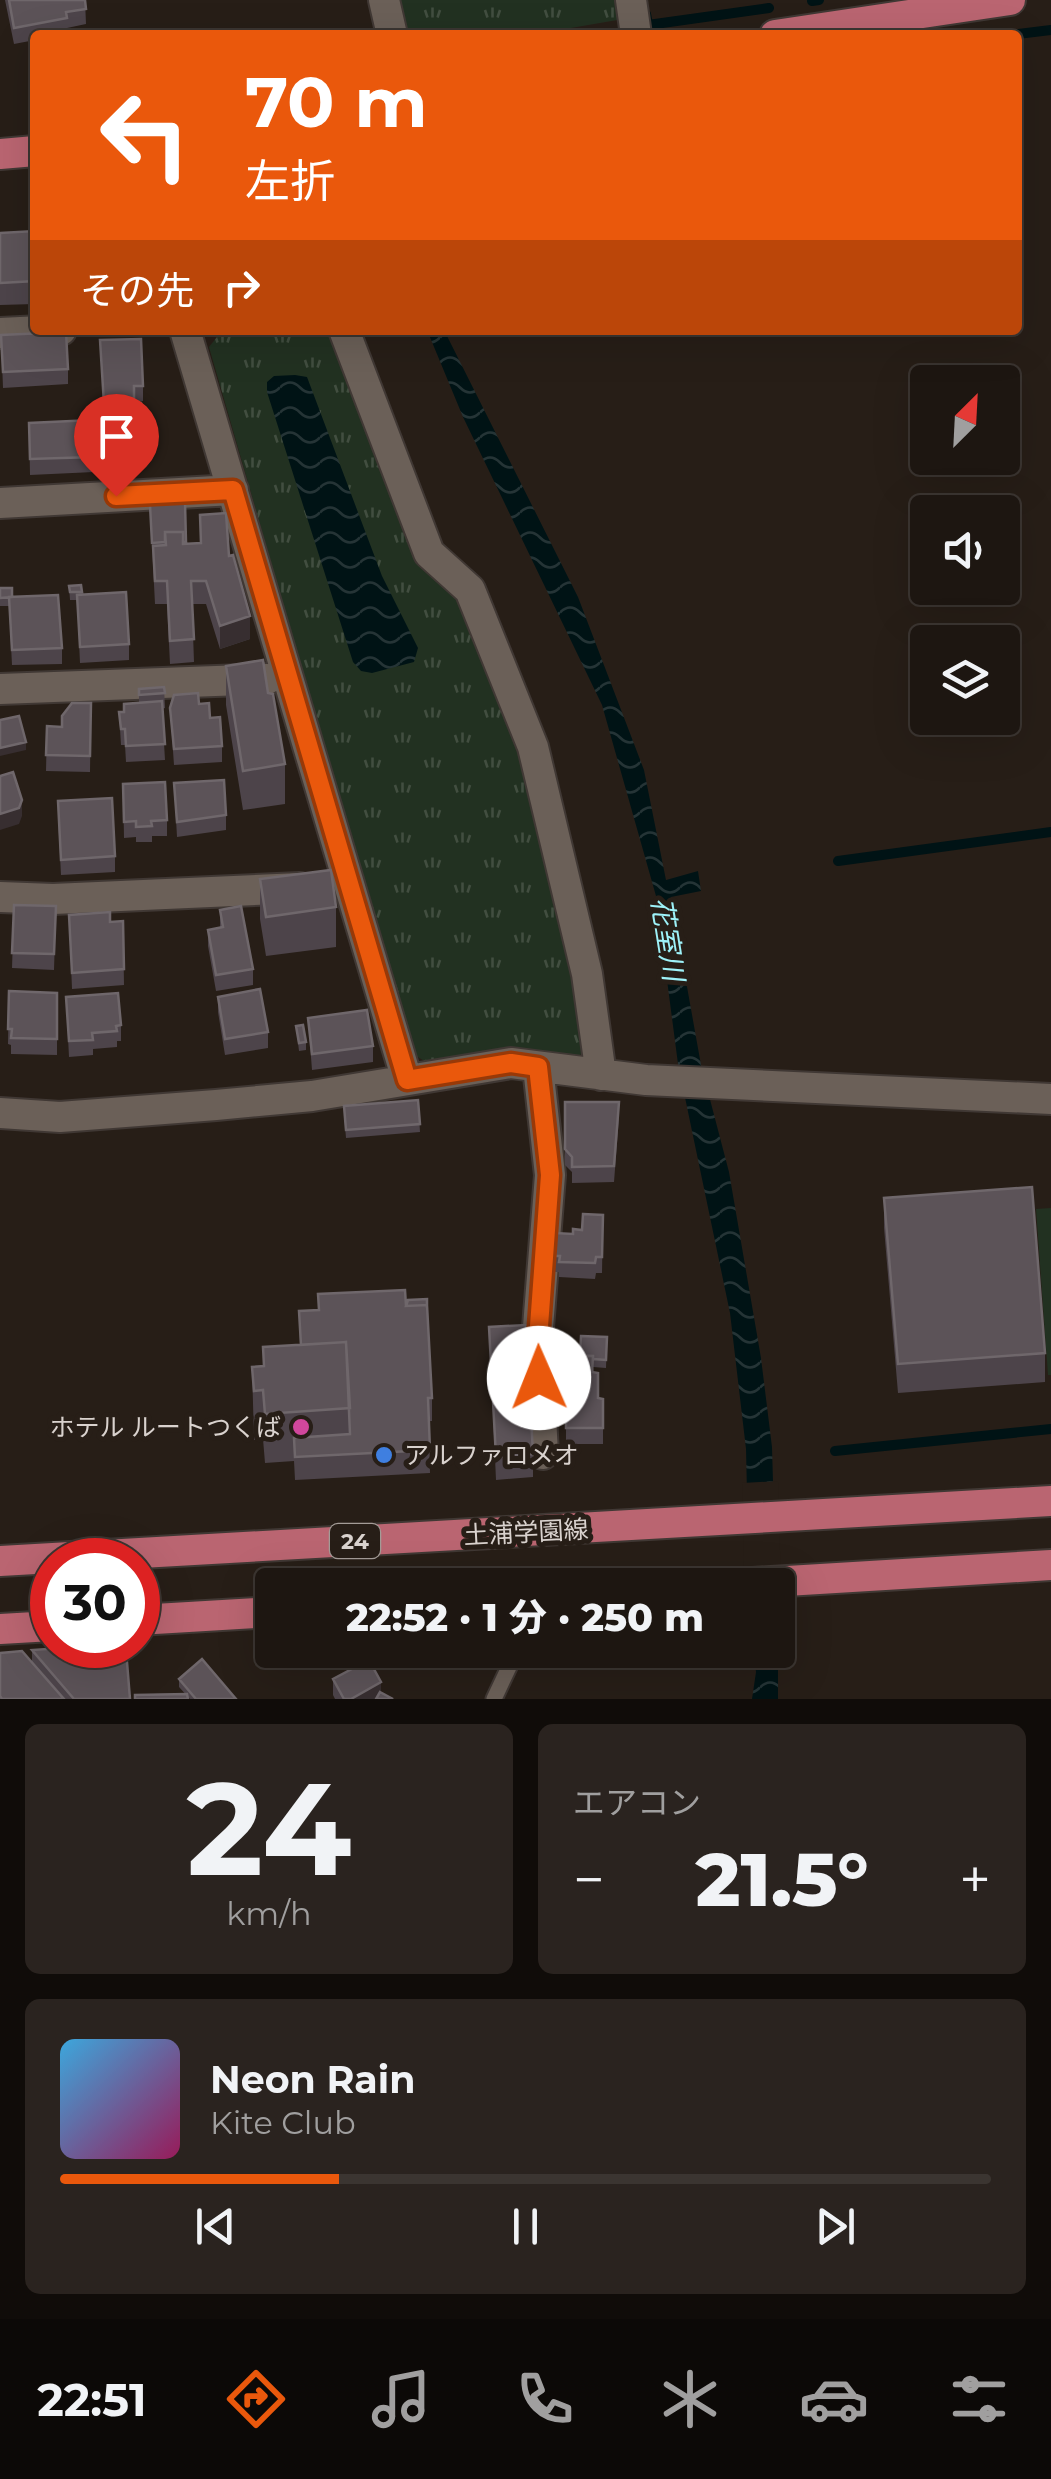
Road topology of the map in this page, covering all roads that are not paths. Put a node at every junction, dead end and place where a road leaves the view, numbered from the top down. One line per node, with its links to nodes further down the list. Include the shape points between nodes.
1 (384, 0): 4 (street)
2 (630, 0): 5 (street)
3 (1007, 0): 6 (main road)
4 (391, 30)
5 (635, 30)
6 (808, 30)
7 (30, 152): 8 (main road)
8 (0, 154)
9 (30, 332): 10 (street)
10 (0, 333)
11 (186, 335): 13 (street)
12 (346, 335): 20 (street, via 429,553 470,590 533,747 587,974)
13 (233, 490): 14 (street); 15 (street)
14 (0, 502)
15 (288, 678): 16 (street); 17 (street)
16 (0, 688)
17 (347, 881): 18 (street, via 304,888); 21 (street)
18 (0, 897)
19 (538, 1067): 20 (street); 21 (street, via 511,1063); 24 (street, via 550,1175 538,1340)
20 (601, 1075): 22 (street)
21 (407, 1080): 23 (street, via 216,1105 60,1117)
22 (1051, 1099)
23 (0, 1113)
24 (543, 1454)
25 (1051, 1501): 26 (main road, 土浦学園線 / 24)
26 (0, 1561)
27 (1051, 1565): 28 (main road)
28 (795, 1580)
29 (255, 1613): 30 (main road)
30 (160, 1619)
31 (30, 1627): 32 (main road)
32 (0, 1629)
33 (509, 1668): 34 (lane)
34 (494, 1699)

